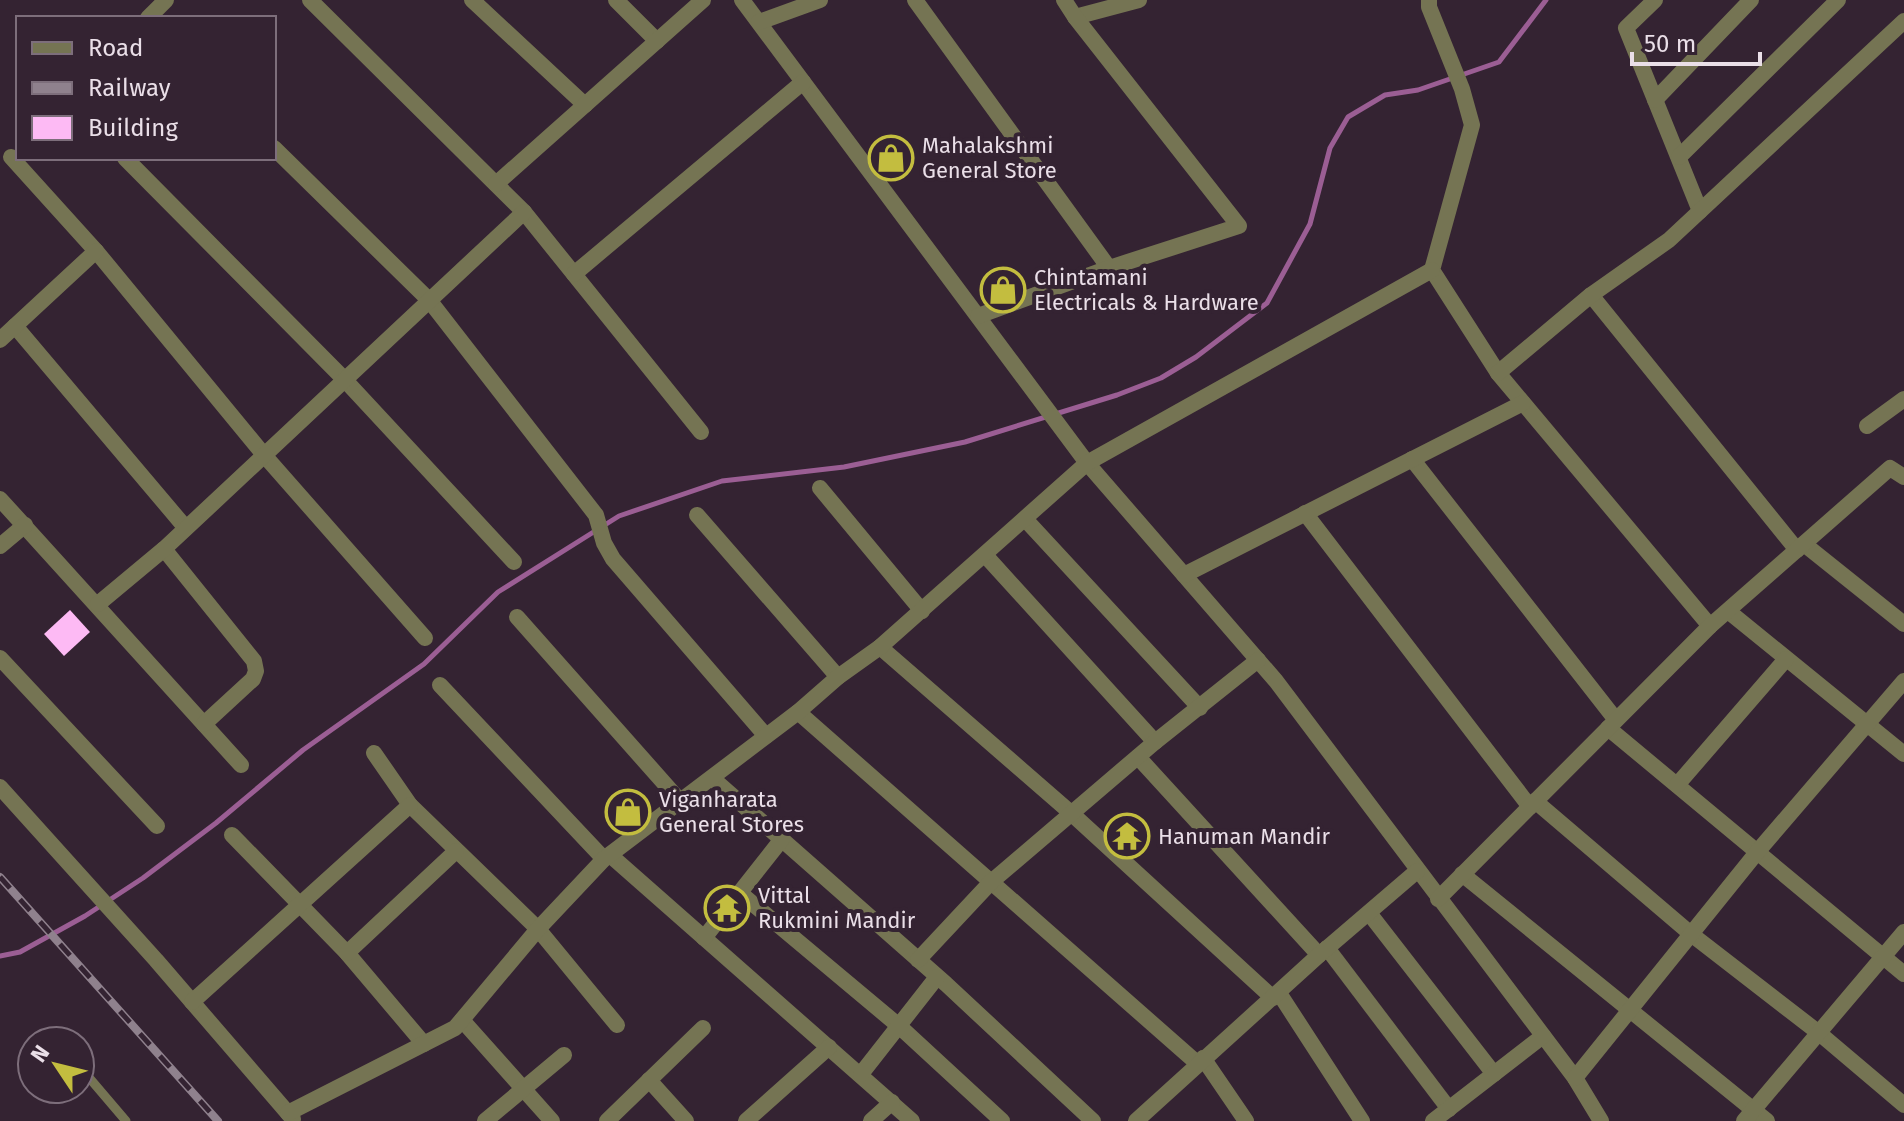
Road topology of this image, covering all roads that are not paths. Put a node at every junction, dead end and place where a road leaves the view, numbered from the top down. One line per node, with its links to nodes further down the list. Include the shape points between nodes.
1 (166, 0): 15 (street)
2 (310, 0): 27 (street)
3 (472, 0): 22 (street)
4 (616, 0): 19 (street)
5 (703, 0): 19 (street)
6 (742, 0): 18 (street)
7 (820, 0): 18 (street)
8 (915, 0): 31 (street)
9 (1064, 0): 16 (street)
10 (1139, 0): 16 (street)
11 (1429, 0): 32 (street, via 1472,125)
12 (1655, 0): 21 (street, via 1626,28)
13 (1751, 0): 21 (street)
14 (1838, 0): 24 (street)
15 (150, 16)
16 (1075, 17): 31 (street, via 1239,226)
17 (1904, 21): 28 (street)
18 (759, 22): 20 (street)
19 (657, 41): 22 (street)
20 (803, 82): 33 (street); 36 (street)
21 (1655, 100): 24 (street)
22 (585, 105): 27 (street)
23 (276, 150): 35 (street)
24 (1679, 157): 28 (street)
25 (10, 158): 30 (street)
26 (127, 160): 40 (street)
27 (496, 184): 29 (street)
28 (1700, 211): 34 (street, via 1669,240)
29 (524, 212): 33 (street); 35 (street)
30 (96, 251): 37 (street); 45 (street)
31 (1109, 268): 36 (street)
32 (1432, 270): 39 (street); 47 (street)
33 (574, 274): 44 (street)
34 (1591, 295): 39 (street); 57 (street)
35 (429, 300): 40 (street); 81 (street, via 596,515 613,559)
36 (978, 316): 47 (street)
37 (15, 326): 38 (street); 55 (street)
38 (0, 340)
39 (1498, 373): 42 (street)
40 (344, 379): 45 (street); 60 (street)
41 (1904, 399): 43 (street)
42 (1523, 403): 46 (street); 67 (street)
43 (1867, 426)
44 (701, 432)
45 (264, 455): 55 (street); 68 (street)
46 (1412, 459): 51 (street); 79 (street)
47 (1087, 463): 53 (street); 61 (street)
48 (1904, 477): 57 (street, via 1890,468)
49 (820, 488): 63 (street)
50 (0, 499): 54 (street)
51 (1305, 513): 61 (street); 91 (street)
52 (697, 515): 73 (street)
53 (1025, 519): 59 (street); 76 (street)
54 (25, 525): 56 (street); 62 (street)
55 (185, 527): 58 (street)
56 (0, 546)
57 (1801, 547): 64 (street); 66 (street)
58 (164, 549): 62 (street); 78 (street, via 254,661 253,679)
59 (985, 555): 63 (street); 82 (street)
60 (514, 562)
61 (1184, 575): 72 (street)
62 (98, 604): 78 (street)
63 (922, 611): 69 (street)
64 (1728, 611): 67 (street); 71 (street)
65 (517, 617): 90 (street)
66 (1904, 624)
67 (1710, 626): 79 (street)
68 (425, 638)
69 (880, 647): 73 (street); 93 (street)
70 (0, 658): 94 (street)
71 (1786, 659): 80 (street); 88 (street)
72 (1258, 660): 76 (street); 100 (street)
73 (838, 677): 77 (street)
74 (1904, 681): 80 (street)
75 (440, 685): 99 (street)
76 (1200, 708): 82 (street)
77 (798, 712): 81 (street); 102 (street)
78 (204, 724): 86 (street)
79 (1612, 724): 88 (street); 91 (street)
80 (1866, 725): 84 (street); 98 (street)
81 (766, 736): 87 (street)
82 (1155, 742): 85 (street)
83 (374, 753): 92 (street)
84 (1904, 754)
85 (1138, 757): 93 (street); 111 (street)
86 (241, 765)
87 (712, 778): 90 (street); 96 (street)
88 (1677, 785): 98 (street)
89 (0, 787): 118 (street)
90 (680, 801): 99 (street)
91 (1532, 804): 101 (street); 109 (street)
92 (410, 805): 97 (street); 105 (street)
93 (1071, 813): 102 (street); 117 (street)
94 (157, 826)
95 (232, 835): 105 (street)
96 (782, 839): 103 (street); 114 (street)
97 (456, 851): 107 (street); 112 (street)
98 (1758, 851): 109 (street); 113 (street)
99 (607, 857): 107 (street); 110 (street)
100 (1417, 871): 104 (street); 106 (street)
101 (1462, 874): 104 (street); 119 (street)
102 (991, 882): 114 (street); 129 (street)
103 (740, 893): 110 (street); 122 (street)
104 (1438, 899): 125 (street)
105 (299, 903): 112 (street); 118 (street)
106 (1369, 913): 111 (street); 131 (street)
107 (538, 929): 120 (street); 121 (street)
108 (1904, 932): 113 (street)
109 (1691, 934): 119 (street); 124 (street)
110 (704, 938): 127 (street)
111 (1323, 952): 117 (street); 138 (street)
112 (347, 953): 126 (street)
113 (1883, 956): 115 (street); 124 (street)
114 (918, 960): 116 (street)
115 (1904, 974)
116 (937, 977): 122 (street); 150 (street)
117 (1276, 995): 129 (street); 153 (street)
118 (192, 1002): 140 (street)
119 (1631, 1009): 132 (street); 139 (street)
120 (462, 1020): 126 (street); 135 (street)
121 (617, 1025)
122 (899, 1026): 130 (street); 149 (street)
123 (703, 1028): 133 (street)
124 (1819, 1033): 137 (street); 139 (street)
125 (1543, 1036): 131 (street); 132 (street)
126 (424, 1044): 140 (street)
127 (829, 1047): 130 (street); 146 (street)
128 (564, 1055): 135 (street)
129 (1200, 1061): 151 (street); 152 (street)
130 (861, 1074): 136 (street)
131 (1494, 1074): 138 (street)
132 (1575, 1078): 155 (street)
133 (649, 1080): 144 (street); 145 (street)
134 (96, 1086): 141 (lane)
135 (523, 1090): 142 (street); 143 (street)
136 (892, 1102): 147 (street); 148 (street)
137 (1904, 1105)
138 (1449, 1109): 154 (street)
139 (1749, 1115): 156 (street)
140 (291, 1117)
141 (126, 1121)
142 (485, 1121)
143 (552, 1121)
144 (607, 1121)
145 (686, 1121)
146 (746, 1121)
147 (871, 1121)
148 (912, 1121)
149 (1002, 1121)
150 (1093, 1121)
151 (1136, 1121)
152 (1246, 1121)
153 (1362, 1121)
154 (1433, 1121)
155 (1601, 1121)
156 (1767, 1121)

